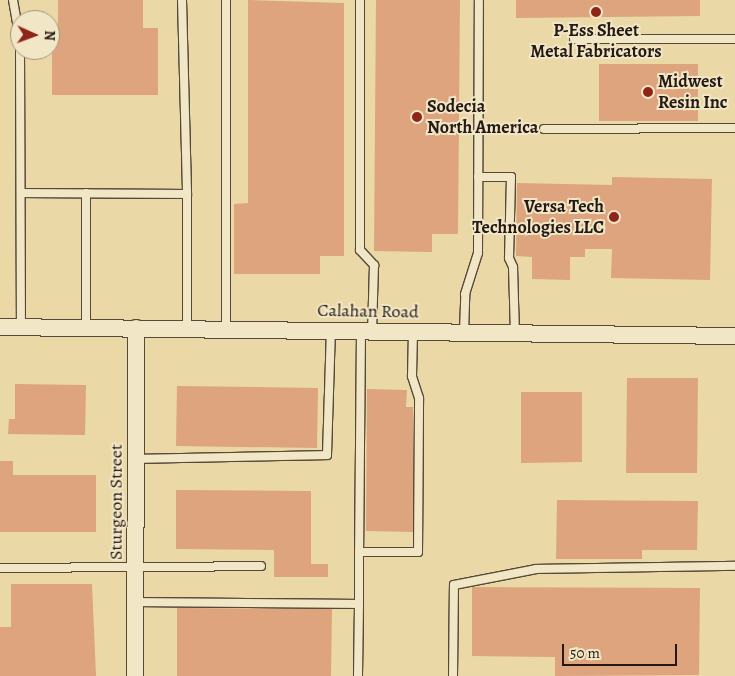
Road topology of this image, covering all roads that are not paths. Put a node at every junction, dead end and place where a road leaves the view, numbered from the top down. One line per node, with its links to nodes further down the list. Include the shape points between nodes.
1 (182, 0): 13 (lane)
2 (226, 0): 19 (lane)
3 (360, 0): 21 (lane, via 360,250 374,265)
4 (479, 0): 10 (lane)
5 (574, 39): 6 (lane)
6 (735, 39)
7 (20, 60): 11 (lane)
8 (735, 128): 9 (lane)
9 (544, 129)
10 (478, 177): 23 (lane, via 478,253 465,294); 24 (lane, via 511,177 508,258 513,267)
11 (21, 193): 12 (lane); 15 (lane)
12 (86, 193): 13 (lane); 16 (lane)
13 (187, 194): 18 (lane)
14 (0, 327): 15 (street, Calahan Road)
15 (21, 328): 16 (street, Calahan Road)
16 (86, 328): 17 (street, Calahan Road)
17 (136, 328): 18 (street, Calahan Road); 26 (street, Sturgeon Street)
18 (187, 329): 19 (street, Calahan Road)
19 (226, 330): 20 (street, Calahan Road)
20 (330, 331): 21 (street, Calahan Road); 26 (lane, via 327,455)
21 (367, 331): 22 (street, Calahan Road); 27 (lane)
22 (413, 332): 23 (street, Calahan Road); 27 (lane, via 412,376 419,398 418,552)
23 (464, 332): 24 (street, Calahan Road)
24 (515, 334): 25 (street, Calahan Road)
25 (735, 336)
26 (136, 459): 31 (street, Sturgeon Street)
27 (359, 552): 33 (lane)
28 (261, 566): 31 (lane)
29 (735, 566): 36 (lane, via 536,569 454,585)
30 (0, 568): 31 (lane)
31 (136, 568): 32 (street, Sturgeon Street)
32 (136, 602): 33 (lane); 34 (street, Sturgeon Street)
33 (359, 604): 35 (lane)
34 (135, 676)
35 (358, 676)
36 (453, 676)

